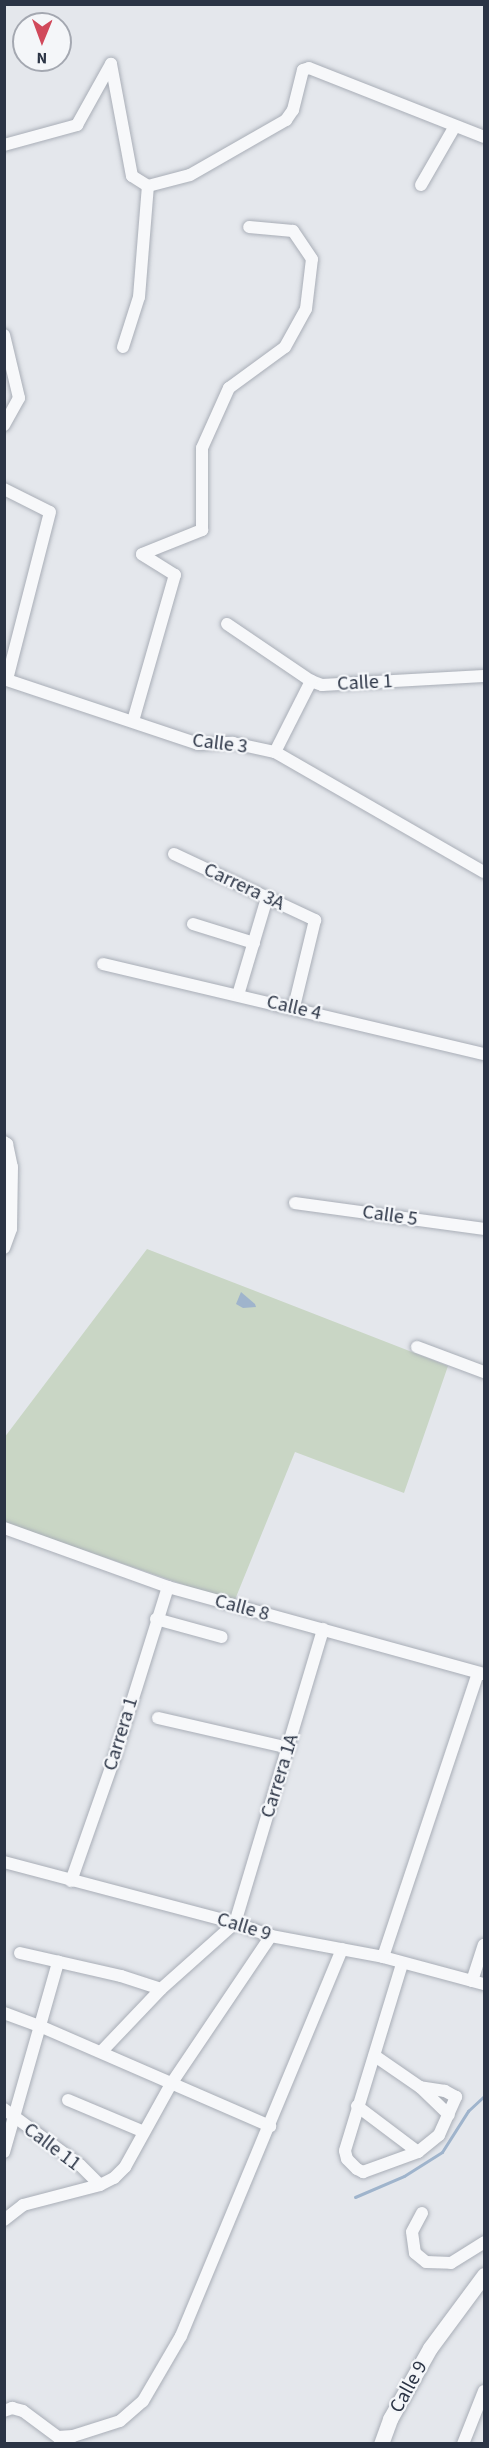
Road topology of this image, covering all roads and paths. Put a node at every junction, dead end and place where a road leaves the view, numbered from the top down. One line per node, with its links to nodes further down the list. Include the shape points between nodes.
1 (455, 126): 2 (street); 4 (street); 5 (street, via 309,68 303,70 293,110 286,120 190,176)
2 (484, 138)
3 (4, 145): 5 (street, via 77,125 111,64 132,176)
4 (421, 185)
5 (148, 186): 8 (street, via 139,297)
6 (249, 227): 15 (street, via 293,231 312,259 306,309 285,347 229,388 202,448 202,530 142,554 175,575)
7 (4, 335): 9 (street, via 19,398)
8 (123, 347)
9 (4, 425)
10 (4, 489): 13 (street, via 50,512)
11 (227, 624): 14 (street, Calle 1)
12 (484, 676): 14 (street, Calle 1, via 322,685)
13 (6, 679): 15 (street, Calle 3)
14 (311, 681): 16 (street)
15 (133, 722): 16 (street, Calle 3, via 198,744 232,743)
16 (275, 752): 18 (street, Calle 3)
17 (174, 854): 19 (street, Carrera 3A)
18 (484, 872)
19 (267, 898): 21 (street); 24 (street, Carrera 3A, via 315,920)
20 (193, 924): 21 (street)
21 (254, 943): 23 (street)
22 (104, 964): 23 (street, Calle 4)
23 (238, 995): 24 (street, Calle 4)
24 (294, 1007): 25 (street, Calle 4)
25 (484, 1054)
26 (4, 1142): 29 (street, via 8,1144 12,1167 10,1230)
27 (295, 1203): 28 (street, Calle 5)
28 (484, 1229)
29 (4, 1248)
30 (417, 1347): 31 (street)
31 (484, 1372)
32 (4, 1528): 33 (street, Calle 8)
33 (168, 1587): 34 (street, Carrera 1); 35 (street, Calle 8)
34 (156, 1619): 36 (street); 41 (street, Carrera 1, via 115,1756)
35 (323, 1629): 37 (street, Calle 8); 39 (street, Carrera 1A)
36 (222, 1637)
37 (482, 1673): 47 (street)
38 (158, 1718): 39 (street)
39 (289, 1748): 42 (street, Carrera 1A)
40 (4, 1863): 41 (street, Calle 9)
41 (71, 1881): 42 (street, Calle 9)
42 (235, 1923): 43 (street, Calle 9); 51 (street)
43 (271, 1936): 45 (street, Calle 9); 56 (street)
44 (484, 1945): 50 (street)
45 (342, 1949): 47 (street, Calle 9); 62 (street)
46 (20, 1953): 48 (street)
47 (383, 1957): 49 (street, Calle 9)
48 (58, 1962): 51 (street); 53 (street)
49 (402, 1964): 50 (street, Calle 9); 55 (street)
50 (478, 1983)
51 (161, 1989): 54 (street)
52 (4, 2013): 53 (street)
53 (42, 2027): 54 (street); 60 (street)
54 (101, 2052): 56 (street)
55 (375, 2056): 57 (street); 59 (street)
56 (171, 2084): 62 (street); 63 (street)
57 (420, 2087): 61 (street); 61 (street, via 454,2094)
58 (68, 2100): 63 (street)
59 (357, 2106): 65 (street); 65 (street, via 345,2151 357,2169 363,2172)
60 (9, 2113): 64 (street); 66 (street, Calle 11, via 80,2165)
61 (449, 2115): 65 (street, via 439,2135)
62 (270, 2126): 72 (street, via 181,2336 143,2401 120,2421 73,2436 58,2437 22,2411)
63 (144, 2132): 66 (street, via 125,2167)
64 (4, 2152)
65 (418, 2152)
66 (100, 2185): 68 (street, via 23,2205)
67 (422, 2213): 69 (street, via 411,2232 415,2253 426,2262 451,2263)
68 (4, 2220)
69 (484, 2242)
70 (484, 2275): 73 (street, Calle 9, via 430,2348 390,2419)
71 (484, 2391): 74 (street)
72 (4, 2411)
73 (381, 2444)
74 (463, 2444)

